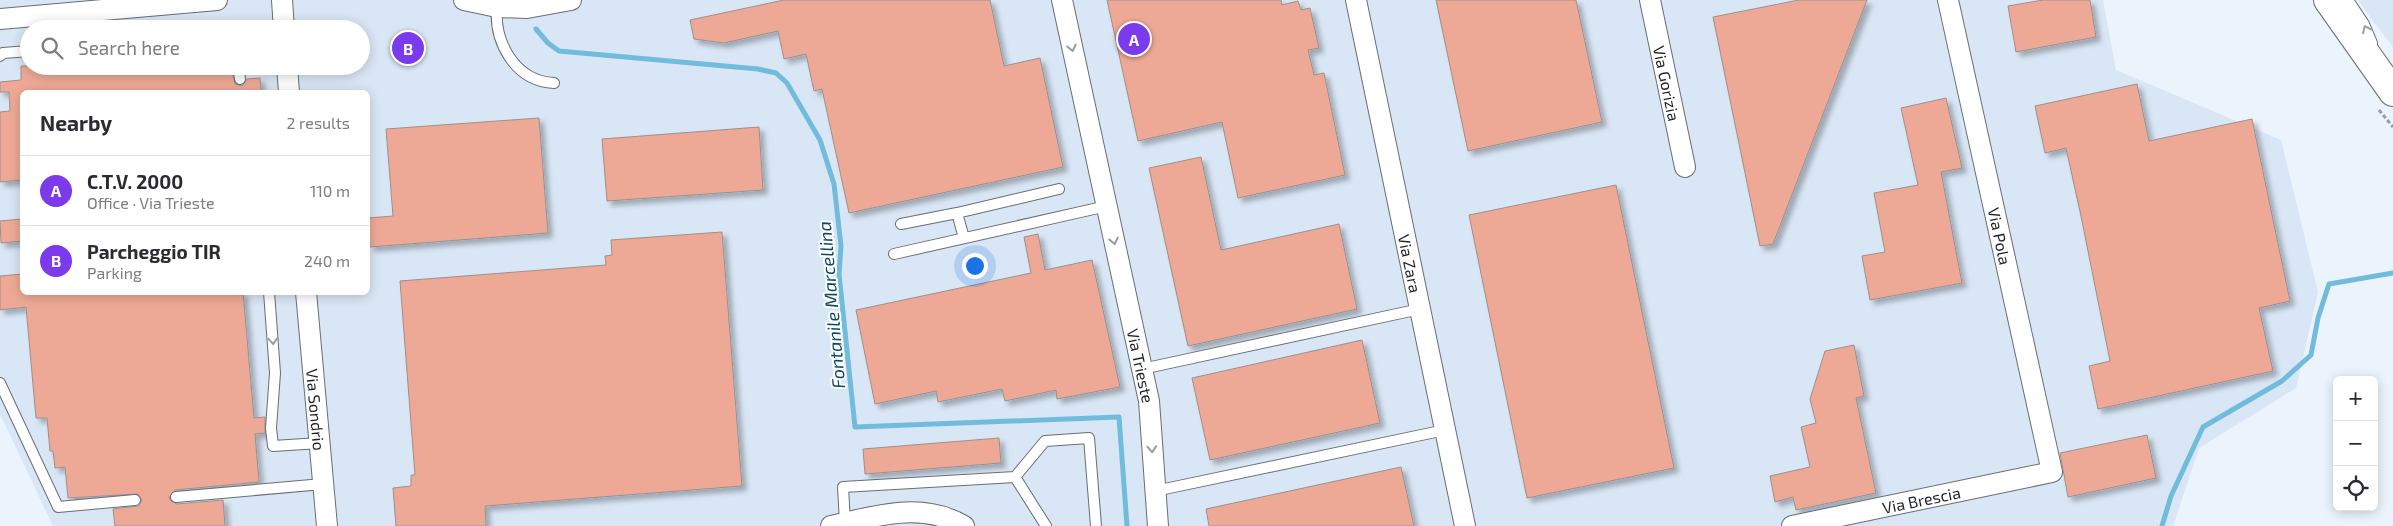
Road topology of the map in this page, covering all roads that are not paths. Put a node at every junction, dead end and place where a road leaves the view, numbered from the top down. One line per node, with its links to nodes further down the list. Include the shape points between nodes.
1 (217, 0): 12 (street)
2 (282, 0): 13 (street)
3 (464, 0): 11 (street)
4 (571, 0): 11 (street, via 527,8)
5 (1062, 0): 24 (street, Via Trieste, one-way to 24)
6 (1356, 0): 31 (street, Via Zara)
7 (1650, 0): 22 (street, Via Gorizia)
8 (1948, 0): 36 (street, Via Pola)
9 (2328, 0): 21 (street)
10 (2348, 0): 21 (lane, one-way to 10, via 2364,24)
11 (497, 7): 19 (lane, via 497,31 508,55 527,74)
12 (0, 19)
13 (283, 20)
14 (20, 52): 15 (lane)
15 (0, 56)
16 (239, 75): 18 (lane)
17 (288, 75): 20 (street)
18 (240, 80)
19 (554, 83)
20 (289, 90)
21 (2392, 91)
22 (1684, 167)
23 (1060, 189): 25 (lane)
24 (1107, 206): 27 (lane); 32 (street, Via Trieste, one-way to 32)
25 (957, 213): 26 (lane); 27 (lane)
26 (901, 224)
27 (964, 238): 28 (lane)
28 (894, 254)
29 (269, 295): 35 (lane, one-way to 35, via 275,373 273,446)
30 (306, 295): 35 (street, Via Sondrio)
31 (1420, 309): 32 (lane); 34 (street, Via Zara)
32 (1142, 369): 39 (street, Via Trieste, one-way to 39, via 1149,401)
33 (0, 383): 41 (lane, via 58,507)
34 (1445, 430): 39 (lane); 49 (street, Via Zara)
35 (320, 443): 38 (street, Via Sondrio)
36 (2052, 472): 50 (street, Via Brescia)
37 (1015, 477): 43 (lane, via 843,487); 46 (lane); 47 (lane, via 1045,441 1089,438)
38 (323, 484): 40 (lane); 44 (street, Via Sondrio)
39 (1155, 492): 48 (street, Via Trieste)
40 (176, 497)
41 (135, 500)
42 (903, 519): 43 (street); 45 (street, via 934,514)
43 (838, 524)
44 (327, 526)
45 (964, 526)
46 (1046, 526)
47 (1096, 526)
48 (1158, 526)
49 (1466, 526)
50 (1792, 526)

